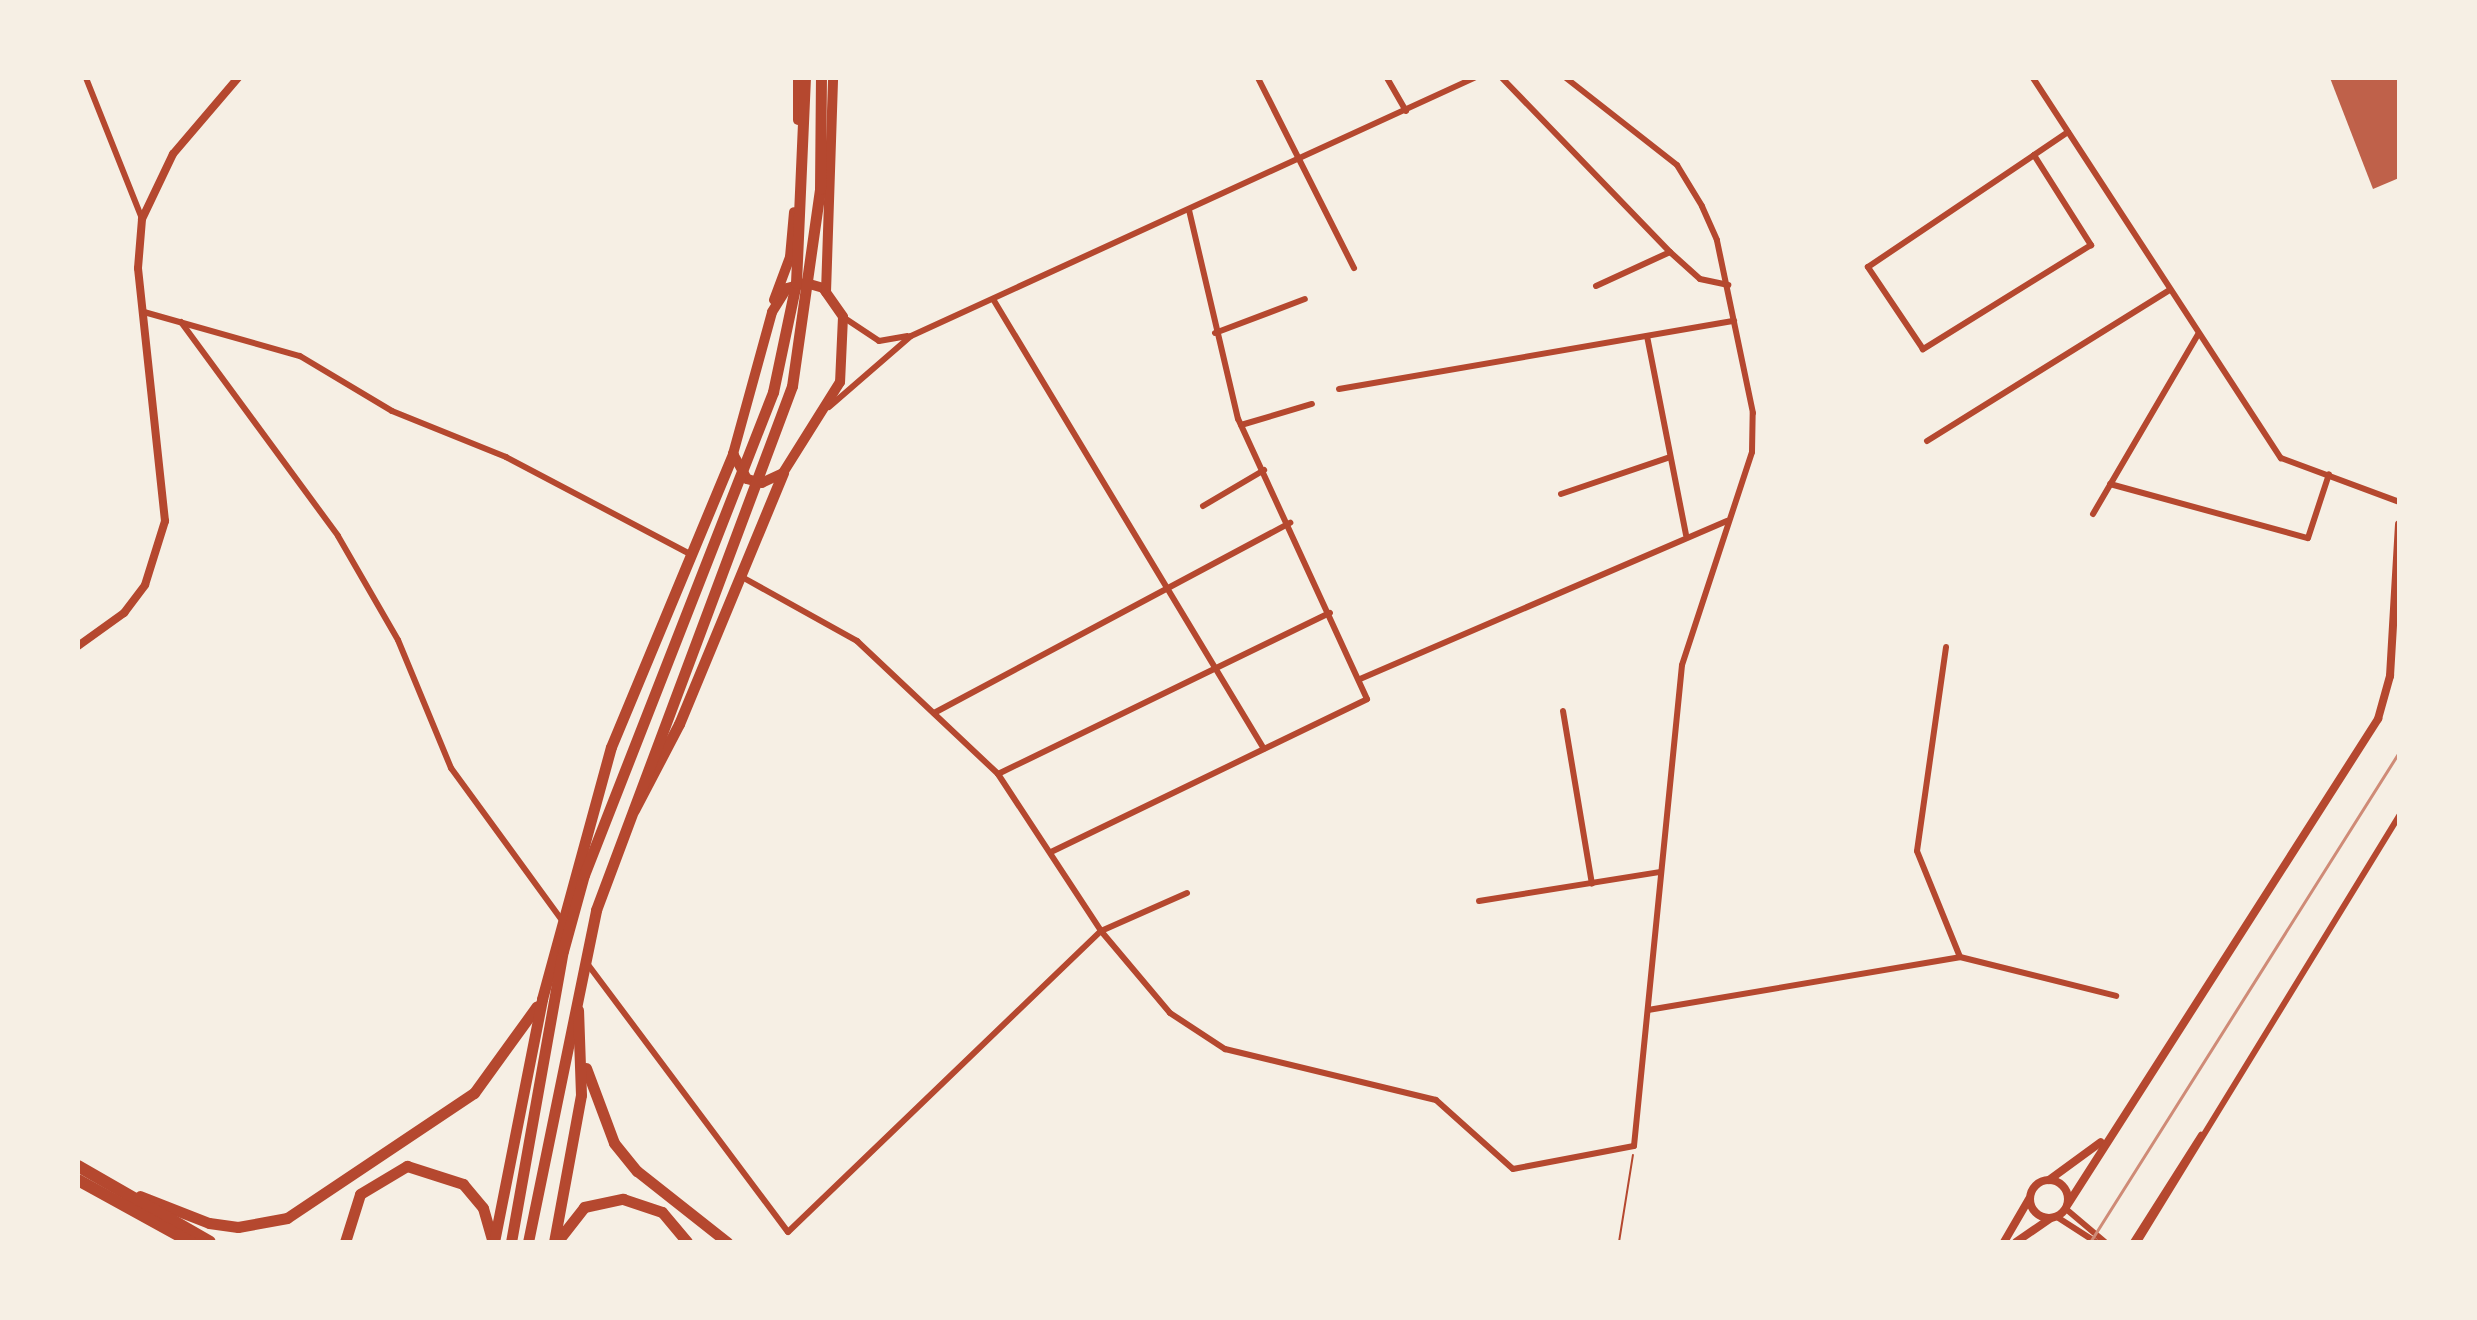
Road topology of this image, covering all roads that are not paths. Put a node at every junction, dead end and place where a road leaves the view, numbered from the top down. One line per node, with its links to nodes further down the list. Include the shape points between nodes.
1 (86, 78): 18 (street)
2 (238, 78): 18 (street, via 173,154)
3 (798, 78): 28 (main road, via 790,257)
4 (805, 78): 78 (highway, via 796,283 773,392 745,477 629,753)
5 (821, 78): 68 (highway, via 820,189 792,386)
6 (833, 78): 24 (main road)
7 (1258, 78): 16 (street)
8 (1387, 78): 13 (street)
9 (1474, 78): 13 (street)
10 (1502, 78): 19 (street)
11 (1566, 78): 21 (street, via 1677,165 1717,240)
12 (2033, 78): 14 (street)
13 (1406, 111): 16 (street)
14 (2068, 132): 15 (street); 23 (street)
15 (2034, 155): 15 (street, via 2091,245 1923,349 1868,267)
16 (1302, 159): 17 (street); 20 (street)
17 (1189, 210): 25 (street); 32 (street)
18 (142, 219): 27 (street)
19 (1670, 252): 21 (street, via 1700,279); 22 (street)
20 (1354, 268)
21 (1728, 285): 30 (street)
22 (1596, 286)
23 (2170, 290): 33 (street); 40 (street)
24 (826, 292): 28 (main road, via 793,284); 29 (main road)
25 (993, 299): 34 (street); 57 (street)
26 (1305, 299): 32 (street)
27 (144, 312): 31 (street); 59 (street, via 165,521 145,585 124,613)
28 (772, 312): 41 (main road)
29 (843, 317): 34 (street, via 879,341); 38 (main road, via 846,361)
30 (1734, 321): 35 (street); 51 (street, via 1753,413 1752,452)
31 (181, 322): 55 (street, via 300,356 392,411 506,457); 74 (street, via 338,536 398,640 451,768)
32 (1215, 333): 39 (street)
33 (2198, 334): 45 (street, via 2281,458); 46 (street)
34 (911, 336): 38 (street)
35 (1647, 336): 36 (street); 42 (street)
36 (1339, 389)
37 (1312, 404): 39 (street)
38 (827, 410): 44 (main road)
39 (1241, 425): 43 (street)
40 (1927, 441)
41 (733, 454): 44 (main road, via 747,479 762,483); 55 (highway)
42 (1670, 457): 47 (street); 54 (street)
43 (1264, 470): 49 (street); 52 (street)
44 (783, 473): 56 (highway)
45 (2329, 474): 46 (street, via 2308,538); 48 (street)
46 (2110, 484): 50 (street)
47 (1561, 494)
48 (2399, 502)
49 (1203, 506)
50 (2093, 514)
51 (1727, 521): 54 (street); 70 (street, via 1682,665)
52 (1290, 523): 57 (street); 58 (street)
53 (2399, 524): 84 (street, via 2390,676 2378,719)
54 (1686, 535): 62 (street)
55 (691, 554): 74 (highway, via 611,747)
56 (742, 577): 64 (street, via 857,641); 68 (highway, via 679,724)
57 (1162, 588): 61 (street); 64 (street)
58 (1330, 613): 61 (street); 62 (street)
59 (78, 646)
60 (1946, 647): 76 (street, via 1917,851)
61 (1216, 669): 65 (street); 66 (street)
62 (1360, 679): 65 (street, via 1367,699)
63 (1563, 711): 71 (street)
64 (934, 713): 66 (street)
65 (1264, 749): 69 (street)
66 (998, 774): 69 (street)
67 (2399, 816): 108 (street)
68 (625, 824): 77 (highway)
69 (1051, 852): 75 (street)
70 (1661, 872): 71 (street); 82 (street)
71 (1592, 884): 73 (street)
72 (1187, 893): 75 (street)
73 (1479, 901)
74 (562, 920): 81 (highway)
75 (1101, 931): 77 (street, via 788,1232); 82 (street, via 1170,1013 1225,1049 1436,1100 1513,1169 1634,1146)
76 (1960, 957): 80 (street); 82 (street)
77 (584, 959): 79 (highway)
78 (560, 967): 81 (highway); 99 (highway)
79 (578, 991): 83 (highway); 100 (highway)
80 (2116, 996)
81 (542, 999): 88 (highway, via 474,1093 287,1218 238,1227 209,1223); 98 (highway)
82 (1648, 1010)
83 (584, 1062): 101 (highway); 103 (highway, via 604,1121 637,1171)
84 (2108, 1137): 87 (street); 90 (street)
85 (78, 1166): 88 (highway)
86 (78, 1180): 92 (highway)
87 (2049, 1180): 89 (street); 90 (street, via 2064,1187)
88 (113, 1186): 96 (highway)
89 (2031, 1194): 91 (street, via 2034,1211); 104 (street)
90 (2067, 1206): 91 (street); 93 (street)
91 (2054, 1218): 93 (street); 105 (street)
92 (149, 1221): 94 (highway); 95 (highway)
93 (2086, 1231): 106 (street); 107 (street)
94 (178, 1242)
95 (191, 1242)
96 (210, 1242)
97 (345, 1242): 98 (highway, via 360,1194 407,1166 463,1184 483,1208)
98 (494, 1242)
99 (511, 1242)
100 (528, 1242)
101 (556, 1242): 102 (highway, via 584,1207 623,1199 662,1212)
102 (687, 1242)
103 (727, 1242)
104 (2004, 1242)
105 (2016, 1242)
106 (2096, 1242)
107 (2105, 1242)
108 (2136, 1242)

